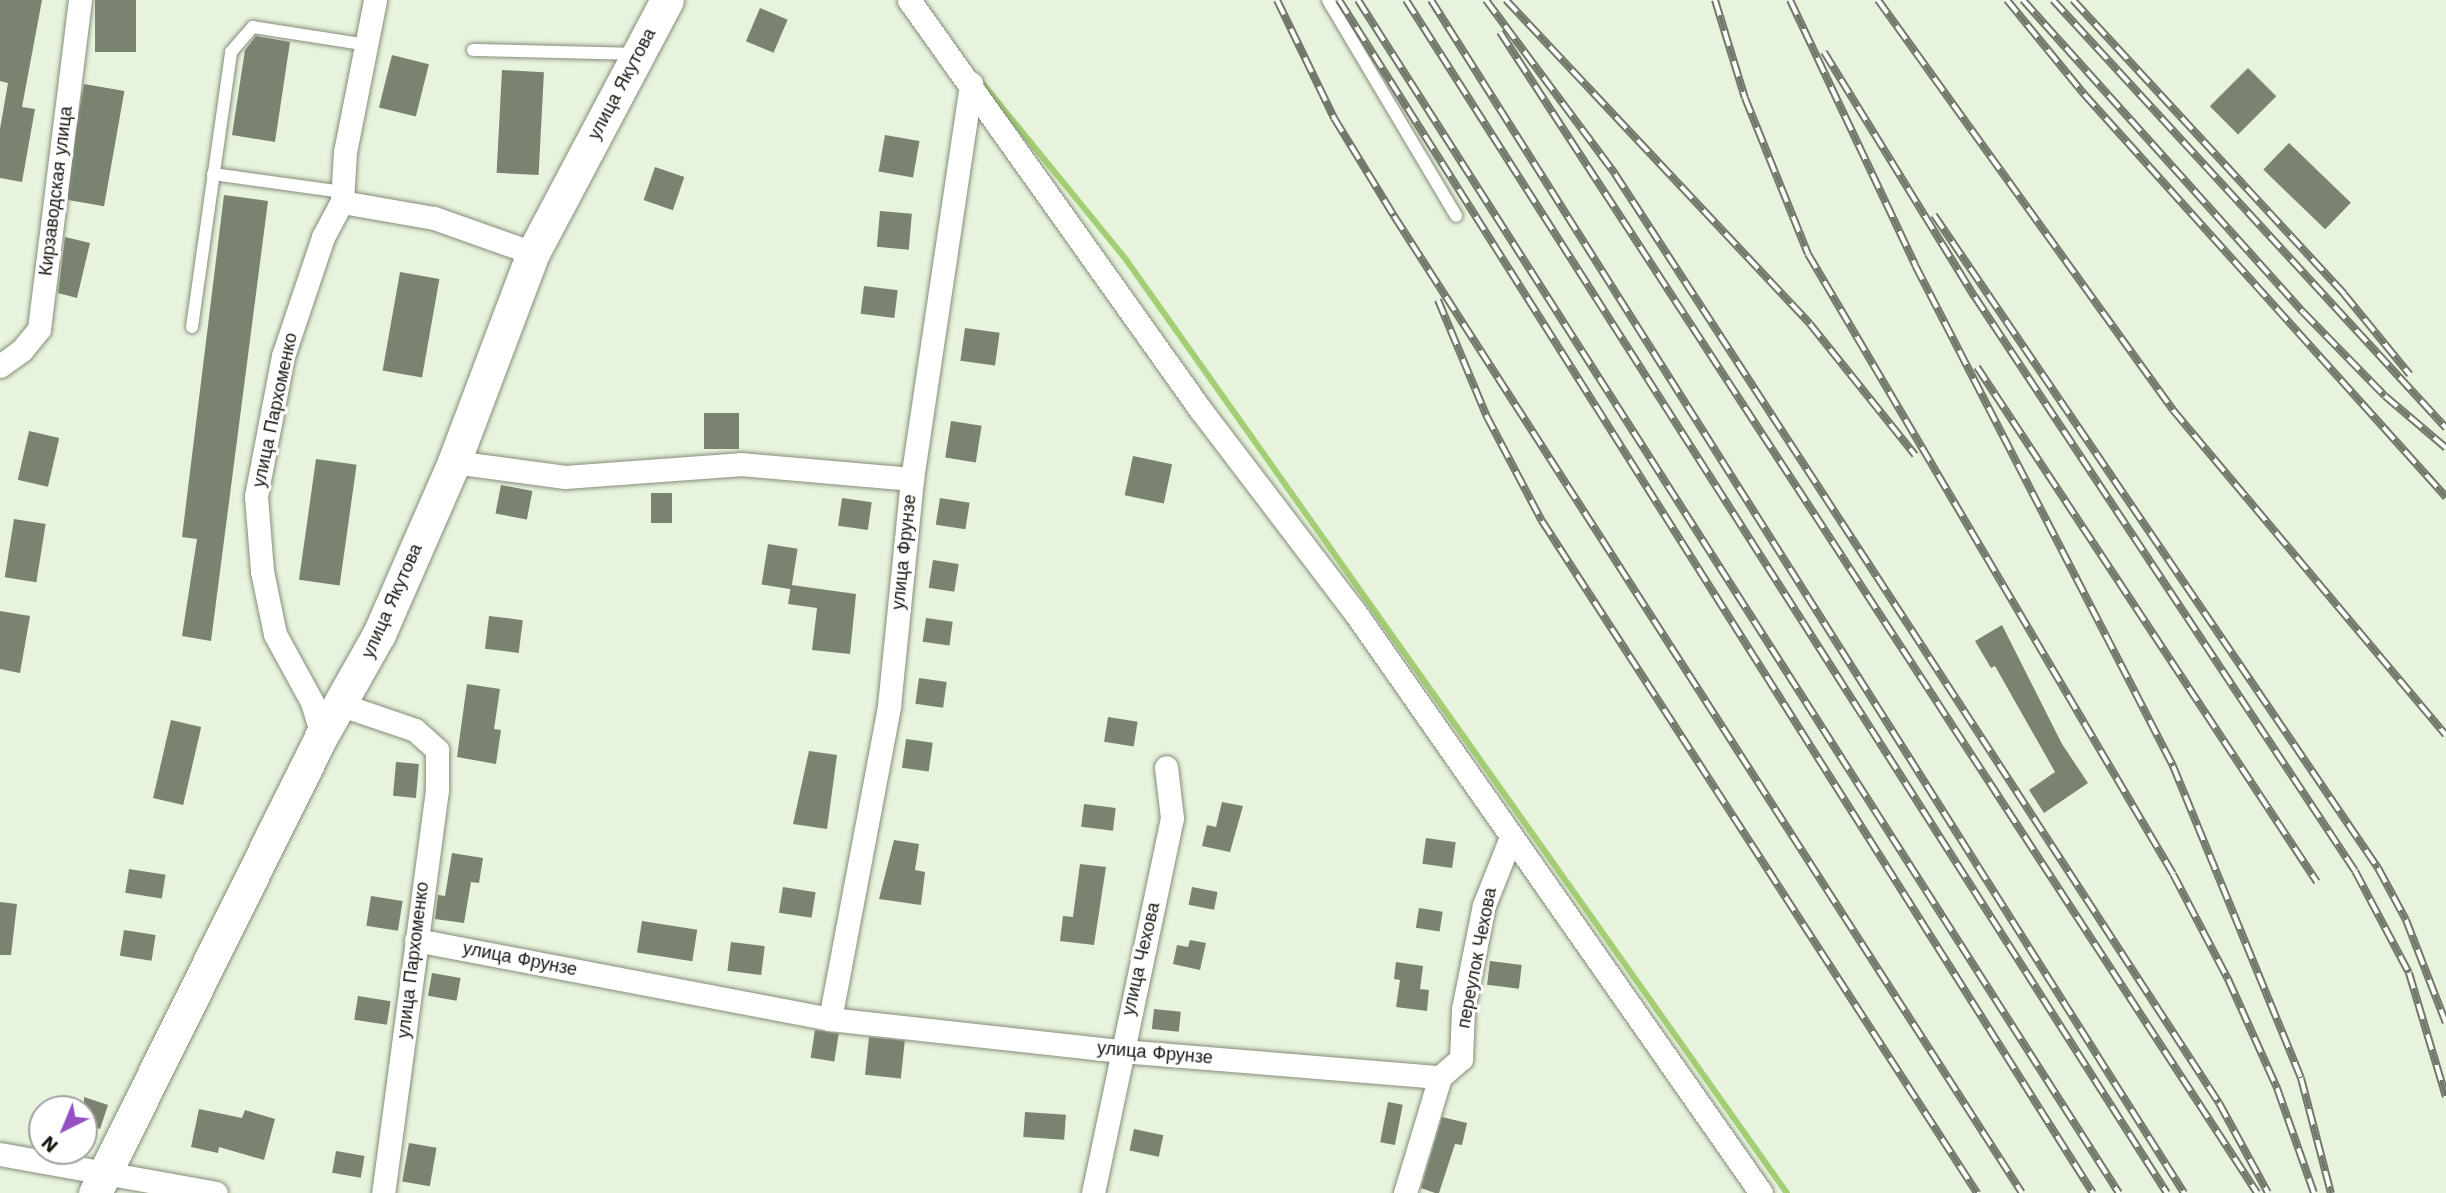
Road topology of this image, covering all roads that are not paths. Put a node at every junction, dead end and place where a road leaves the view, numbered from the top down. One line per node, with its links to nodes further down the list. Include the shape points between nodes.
1 (80, 0): 15 (street, Кирзаводская улица, via 39,329)
2 (375, 0): 6 (street, улица Пархоменко)
3 (667, 0): 8 (street, улица Якутова)
4 (909, 0): 9 (street)
5 (1328, 0): 12 (lane)
6 (368, 45): 10 (lane, via 253,27 243,34 231,52); 11 (street, улица Пархоменко, via 345,152)
7 (473, 50): 8 (lane)
8 (638, 54): 13 (street, улица Якутова)
9 (971, 83): 17 (street, улица Фрунзе); 21 (street, via 1200,409 1354,611)
10 (213, 174): 11 (lane); 14 (lane)
11 (342, 197): 13 (street, via 434,218); 19 (street, улица Пархоменко, via 323,237 283,356 256,496 261,571 275,634 312,702)
12 (1456, 216)
13 (533, 253): 16 (street, улица Якутова)
14 (192, 327)
15 (1, 362)
16 (454, 462): 17 (street, via 565,477 740,464); 18 (street, улица Якутова, via 379,634)
17 (912, 479): 23 (street, улица Фрунзе, via 889,706)
18 (342, 705): 19 (street, улица Якутова); 22 (street, улица Пархоменко, via 415,730 437,750 437,790)
19 (322, 735): 27 (street, улица Якутова)
20 (1166, 767): 24 (street, улица Чехова, via 1172,818)
21 (1511, 837): 25 (street, переулок Чехова, via 1485,905 1463,1009 1461,1059); 32 (street)
22 (416, 940): 23 (street, улица Фрунзе); 29 (street, улица Пархоменко)
23 (830, 1019): 24 (street, улица Фрунзе)
24 (1121, 1051): 25 (street, улица Фрунзе); 30 (street, улица Чехова)
25 (1440, 1077): 31 (street, переулок Чехова)
26 (0, 1154): 27 (street)
27 (99, 1182): 28 (street)
28 (216, 1193)
29 (383, 1193)
30 (1093, 1193)
31 (1405, 1193)
32 (1761, 1193)

